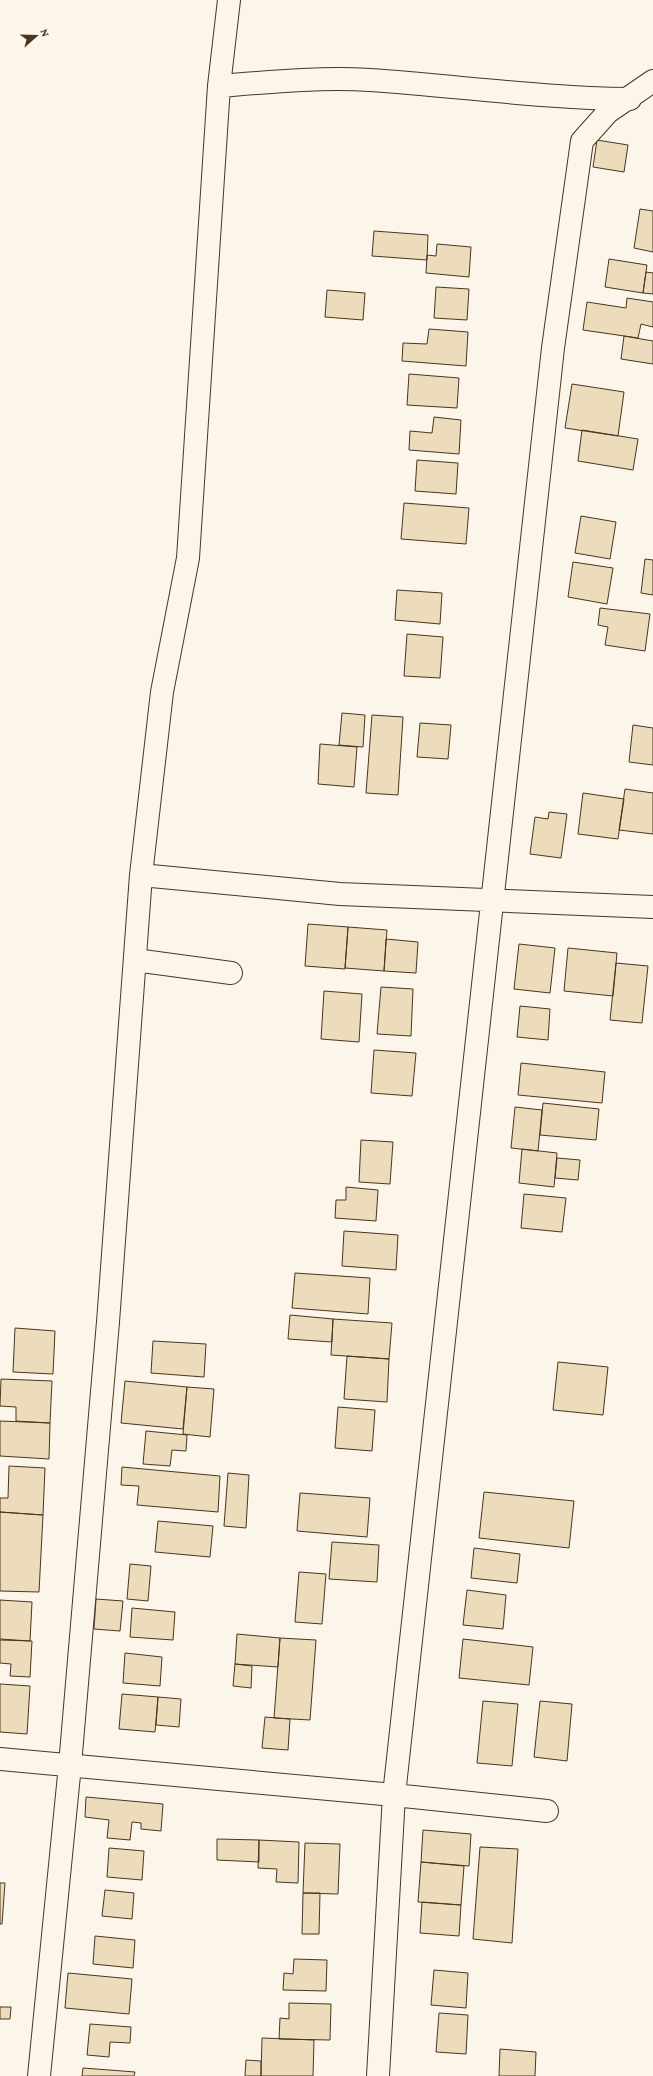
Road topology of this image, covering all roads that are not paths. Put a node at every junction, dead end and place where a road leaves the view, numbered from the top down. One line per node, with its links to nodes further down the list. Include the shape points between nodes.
1 (229, 0): 3 (street)
2 (653, 81): 4 (street)
3 (219, 86): 4 (street, via 292,80 369,80 512,94); 6 (street, via 188,558 162,692)
4 (626, 99): 5 (street); 7 (street, via 608,112 582,141 553,348)
5 (653, 99)
6 (141, 875): 7 (street, via 340,894); 9 (street)
7 (492, 900): 8 (street); 13 (street)
8 (653, 907)
9 (135, 960): 10 (street); 12 (street, via 108,1330)
10 (231, 972)
11 (0, 1759): 12 (street)
12 (70, 1765): 13 (street); 15 (street)
13 (394, 1794): 14 (street); 16 (street)
14 (547, 1811)
15 (39, 2076)
16 (378, 2076)

